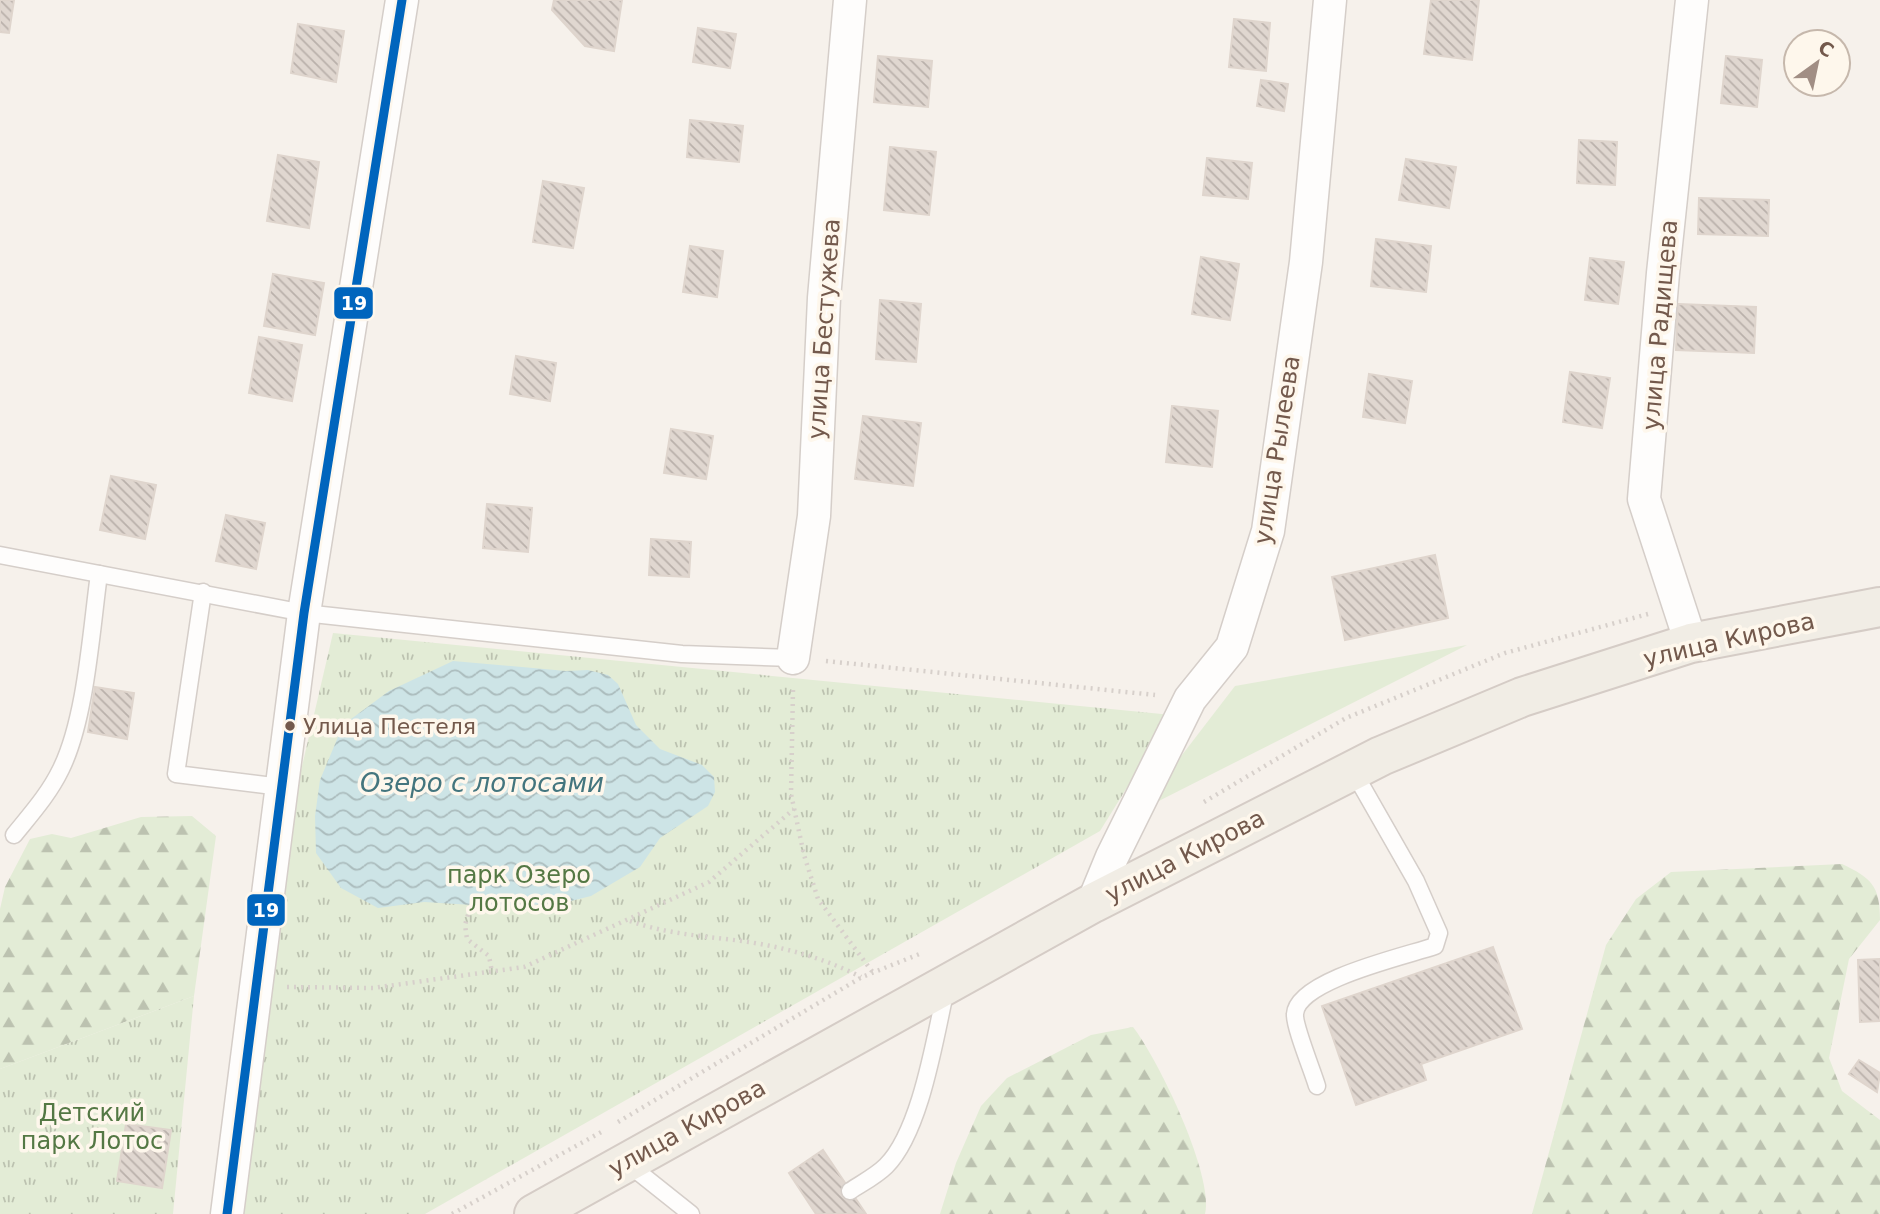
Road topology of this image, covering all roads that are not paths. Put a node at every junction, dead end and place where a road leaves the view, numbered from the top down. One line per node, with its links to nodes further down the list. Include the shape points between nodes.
1 (402, 0): 9 (street)
2 (850, 0): 11 (street, улица Бестужева, via 824,298 814,516)
3 (1330, 0): 15 (street, улица Рылеева, via 1306,262 1268,531 1232,647 1190,699)
4 (1692, 0): 10 (street, улица Радищева, via 1644,499)
5 (0, 555): 6 (lane)
6 (99, 574): 7 (lane); 14 (lane, via 78,715 61,768)
7 (203, 592): 9 (lane); 13 (lane, via 176,774)
8 (1880, 607): 10 (main road, улица Кирова)
9 (304, 613): 11 (lane, via 682,654); 13 (street)
10 (1691, 643): 12 (main road, улица Кирова, via 1522,696)
11 (793, 658)
12 (1352, 769): 15 (main road, улица Кирова); 17 (lane, via 1416,881 1439,933 1435,946 1324,983 1301,999 1295,1015)
13 (281, 787): 20 (street)
14 (14, 835)
15 (1093, 903): 16 (main road, улица Кирова)
16 (947, 985): 18 (main road, улица Кирова); 19 (lane, via 924,1085 903,1140 886,1166)
17 (1317, 1086)
18 (625, 1162): 21 (main road, улица Кирова); 22 (lane)
19 (850, 1191)
20 (227, 1214)
21 (534, 1214)
22 (691, 1214)

